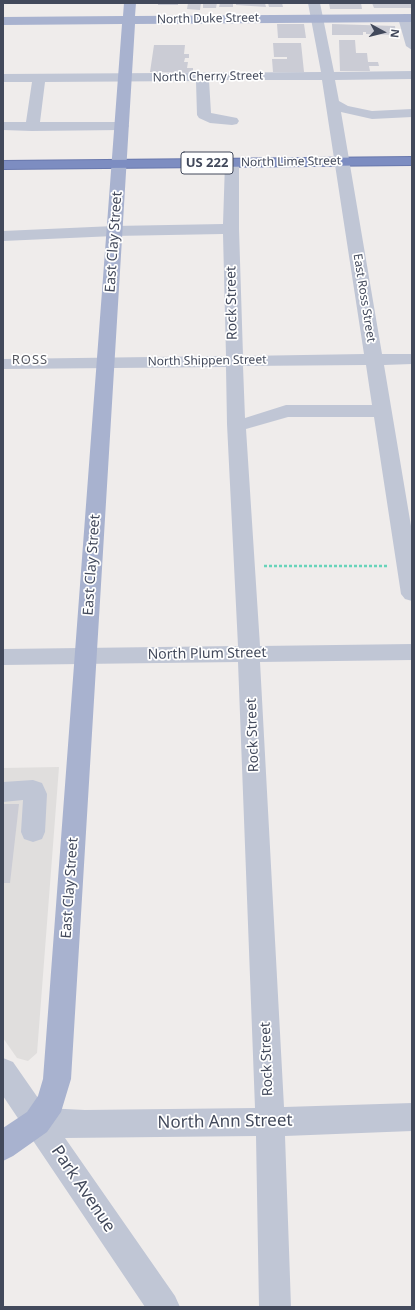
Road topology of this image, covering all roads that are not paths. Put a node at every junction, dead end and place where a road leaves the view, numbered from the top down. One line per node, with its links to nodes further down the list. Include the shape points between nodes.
1 (130, 3): 4 (main road, East Clay Street)
2 (315, 11): 3 (main road, North Duke Street); 4 (main road, North Duke Street); 7 (street, East Ross Street)
3 (408, 18): 6 (street)
4 (129, 20): 5 (main road, North Duke Street); 12 (main road, East Clay Street)
5 (3, 21)
6 (412, 46)
7 (328, 75): 8 (street, North Cherry Street); 9 (street, North Cherry Street); 13 (street, East Ross Street)
8 (412, 75)
9 (202, 77): 12 (street, North Cherry Street); 15 (street, via 204,115 210,119)
10 (3, 78): 11 (street, North Cherry Street)
11 (39, 78): 12 (street, North Cherry Street); 18 (street)
12 (125, 78): 17 (main road, East Clay Street)
13 (332, 103): 14 (street, via 344,109 372,115); 20 (street, East Ross Street)
14 (412, 113)
15 (232, 121)
16 (3, 126): 18 (street)
17 (122, 126): 18 (street); 22 (main road, East Clay Street)
18 (32, 127)
19 (412, 161): 20 (highway, North Lime Street / US 222)
20 (341, 162): 21 (highway, North Lime Street / US 222); 27 (street, East Ross Street)
21 (232, 163): 22 (highway, North Lime Street / US 222); 24 (street, Rock Street)
22 (119, 164): 23 (highway, North Lime Street / US 222); 25 (main road, East Clay Street)
23 (3, 165)
24 (231, 229): 25 (street); 29 (street, Rock Street)
25 (114, 231): 26 (street); 30 (main road, East Clay Street)
26 (3, 236)
27 (374, 359): 28 (street, North Shippen Street); 29 (street, North Shippen Street); 32 (street, East Ross Street)
28 (412, 359)
29 (234, 360): 30 (street, North Shippen Street); 33 (street, Rock Street)
30 (106, 363): 31 (street, North Shippen Street); 37 (main road, East Clay Street)
31 (3, 364)
32 (382, 411): 33 (street, via 286,411 256,422); 34 (street, East Ross Street)
33 (236, 424): 36 (street, Rock Street)
34 (412, 594)
35 (412, 652): 36 (street, North Plum Street)
36 (249, 653): 37 (street, North Plum Street); 44 (street, Rock Street)
37 (86, 656): 38 (street, North Plum Street); 43 (main road, East Clay Street, via 57,1079 50,1102)
38 (3, 657)
39 (3, 792): 40 (street, via 33,790)
40 (33, 832)
41 (3, 1072): 43 (street, Park Avenue)
42 (412, 1117): 44 (street, North Ann Street)
43 (37, 1122): 44 (street, North Ann Street); 45 (main road); 46 (street, Park Avenue)
44 (270, 1122): 47 (street, Rock Street)
45 (3, 1146)
46 (164, 1307)
47 (276, 1307)

